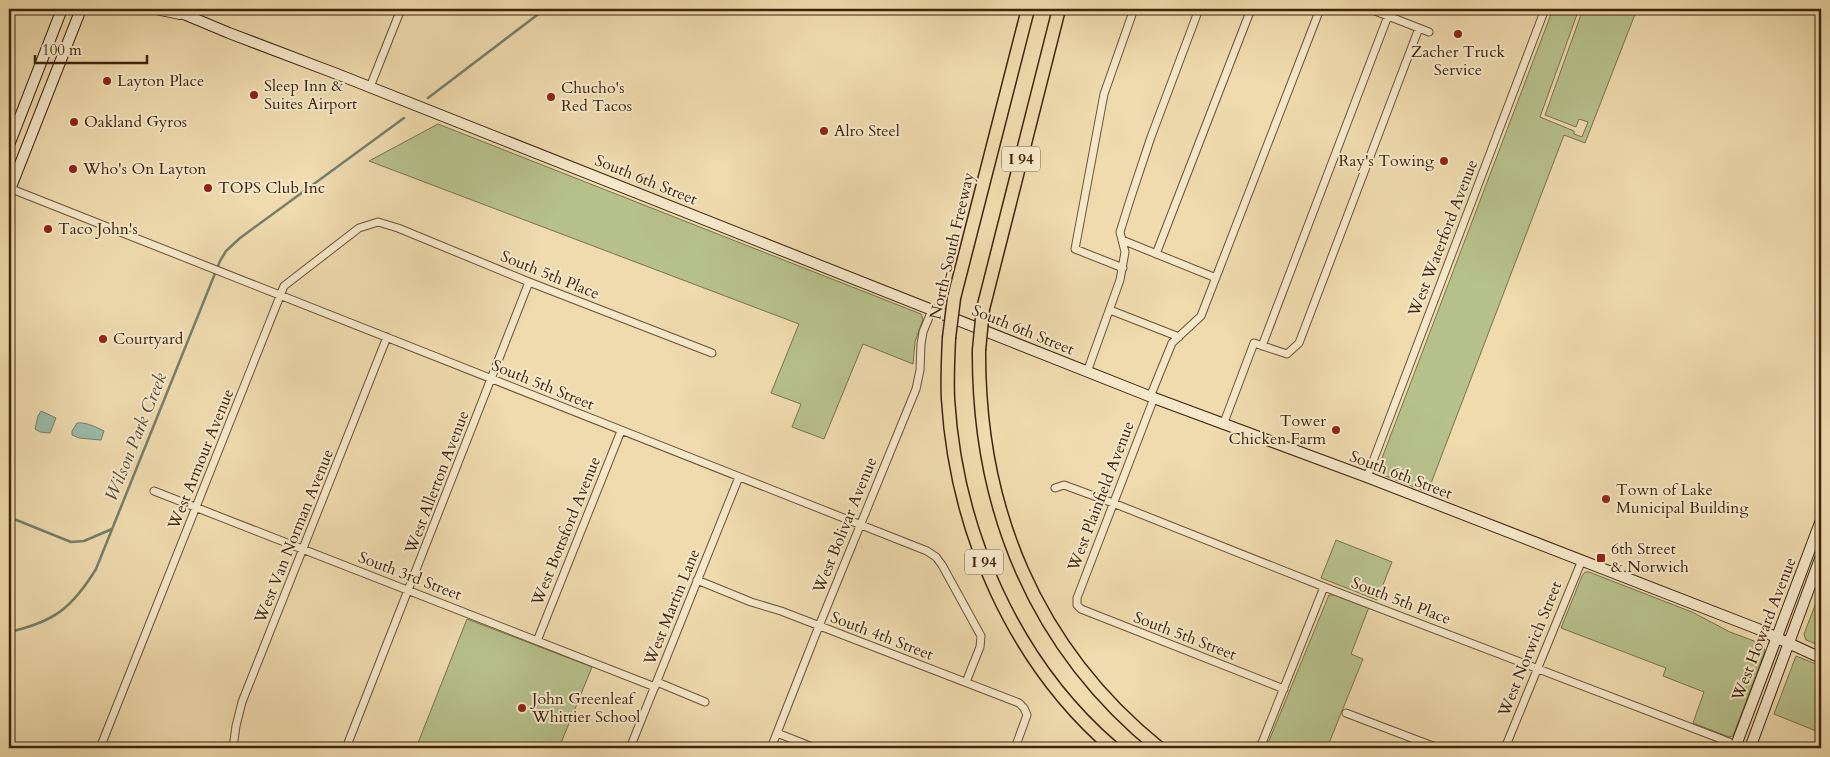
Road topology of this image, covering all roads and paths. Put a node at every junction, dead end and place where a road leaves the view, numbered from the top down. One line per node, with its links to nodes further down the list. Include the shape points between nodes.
1 (62, 9): 19 (street)
2 (81, 9): 20 (street)
3 (156, 9): 14 (street, South 6th Street)
4 (175, 9): 14 (street, South 6th Street)
5 (401, 9): 18 (street)
6 (1028, 9): 73 (highway, North-South Freeway / I 94, bridge, via 954,298 949,338 948,399 958,474 988,576 1034,658 1082,719)
7 (1059, 9): 74 (highway, I 94, bridge, via 984,309 979,350 981,419 988,465 1002,519 1015,555 1047,621 1088,679 1113,707)
8 (1134, 9): 24 (street, via 1104,94 1075,249)
9 (1199, 9): 22 (street, via 1133,191 1120,232)
10 (1251, 9): 23 (street)
11 (1320, 9): 25 (street, West Plainfield Avenue)
12 (1370, 9): 15 (street)
13 (1546, 9): 40 (street, West Waterford Avenue)
14 (186, 15): 18 (street, South 6th Street)
15 (1388, 16): 16 (street); 32 (street)
16 (1419, 28): 17 (street); 32 (street, via 1300,343 1287,354)
17 (1429, 32)
18 (370, 87): 28 (street, South 6th Street)
19 (9, 145)
20 (9, 190): 27 (street, South 5th Street)
21 (378, 222): 26 (street, South 5th Place); 27 (street, West Armour Avenue, via 359,228 284,286)
22 (1122, 240): 23 (street); 24 (street, via 1125,252)
23 (1156, 254): 25 (street)
24 (1122, 268): 29 (street)
25 (1216, 278): 31 (street, West Plainfield Avenue, via 1201,316)
26 (529, 282): 33 (street, South 5th Place); 35 (street, West Allerton Avenue)
27 (280, 295): 30 (street, South 5th Street); 44 (street, West Armour Avenue)
28 (932, 310): 34 (street, South 6th Street); 46 (street, West Bolivar Avenue, via 920,344 916,389)
29 (1110, 310): 31 (street); 34 (street)
30 (388, 337): 35 (street, South 5th Street); 47 (street, West Van Norman Avenue)
31 (1179, 337): 36 (street, West Plainfield Avenue, via 1172,343)
32 (1262, 346): 37 (street, via 1254,343)
33 (712, 353)
34 (1087, 372): 36 (street, South 6th Street)
35 (492, 379): 38 (street, South 5th Street); 52 (street, West Allerton Avenue)
36 (1152, 398): 37 (street, South 6th Street); 43 (street, West Plainfield Avenue)
37 (1223, 425): 40 (street, South 6th Street)
38 (620, 430): 39 (street, South 5th Street); 56 (street, West Bottsford Avenue)
39 (739, 477): 46 (street, South 5th Street); 50 (street, West Martin Lane)
40 (1367, 477): 49 (street, South 6th Street)
41 (1056, 488): 43 (street, South 5th Place, via 1064,485)
42 (154, 492): 44 (street, South 3rd Street)
43 (1113, 503): 51 (street, South 5th Place); 53 (street, West Plainfield Avenue, via 1076,598)
44 (196, 508): 47 (street, South 3rd Street); 66 (street, West Armour Avenue)
45 (1821, 520): 55 (street, West Howard Avenue)
46 (860, 524): 54 (street, West Bolivar Avenue); 60 (street, South 5th Street, via 927,551 942,565 981,636)
47 (304, 550): 52 (street, South 3rd Street); 67 (street, West Van Norman Avenue, via 242,702)
48 (1821, 556): 57 (street, West Howard Avenue)
49 (1582, 560): 55 (street, South 6th Street); 59 (street, West Norwich Street)
50 (697, 580): 54 (street, South 4th Street); 61 (street, West Martin Lane)
51 (1324, 587): 59 (street, South 5th Place); 62 (street)
52 (409, 590): 56 (street, South 3rd Street); 68 (street, West Allerton Avenue)
53 (1078, 605): 62 (street, South 5th Street, via 1081,609)
54 (819, 626): 60 (street, South 4th Street); 65 (street, West Bolivar Avenue)
55 (1776, 638): 57 (street, South 6th Street); 78 (street, West Howard Avenue)
56 (537, 641): 61 (street, South 3rd Street)
57 (1789, 644): 58 (street, South 6th Street); 79 (street, West Howard Avenue)
58 (1821, 658)
59 (1537, 668): 77 (street, West Norwich Street); 78 (street, South 5th Place, via 1729,742)
60 (966, 682): 72 (street, South 4th Street, via 1015,701 1026,711 1026,721)
61 (656, 684): 63 (street, South 3rd Street); 69 (street, West Martin Lane)
62 (1284, 689): 75 (street)
63 (705, 702)
64 (1346, 712): 76 (street)
65 (777, 733): 70 (street, West Bolivar Avenue); 71 (street)
66 (100, 748)
67 (233, 748)
68 (346, 748)
69 (630, 748)
70 (771, 748)
71 (814, 748)
72 (1015, 748)
73 (1113, 748)
74 (1159, 748)
75 (1260, 748)
76 (1438, 748)
77 (1505, 748)
78 (1735, 748)
79 (1750, 748)

